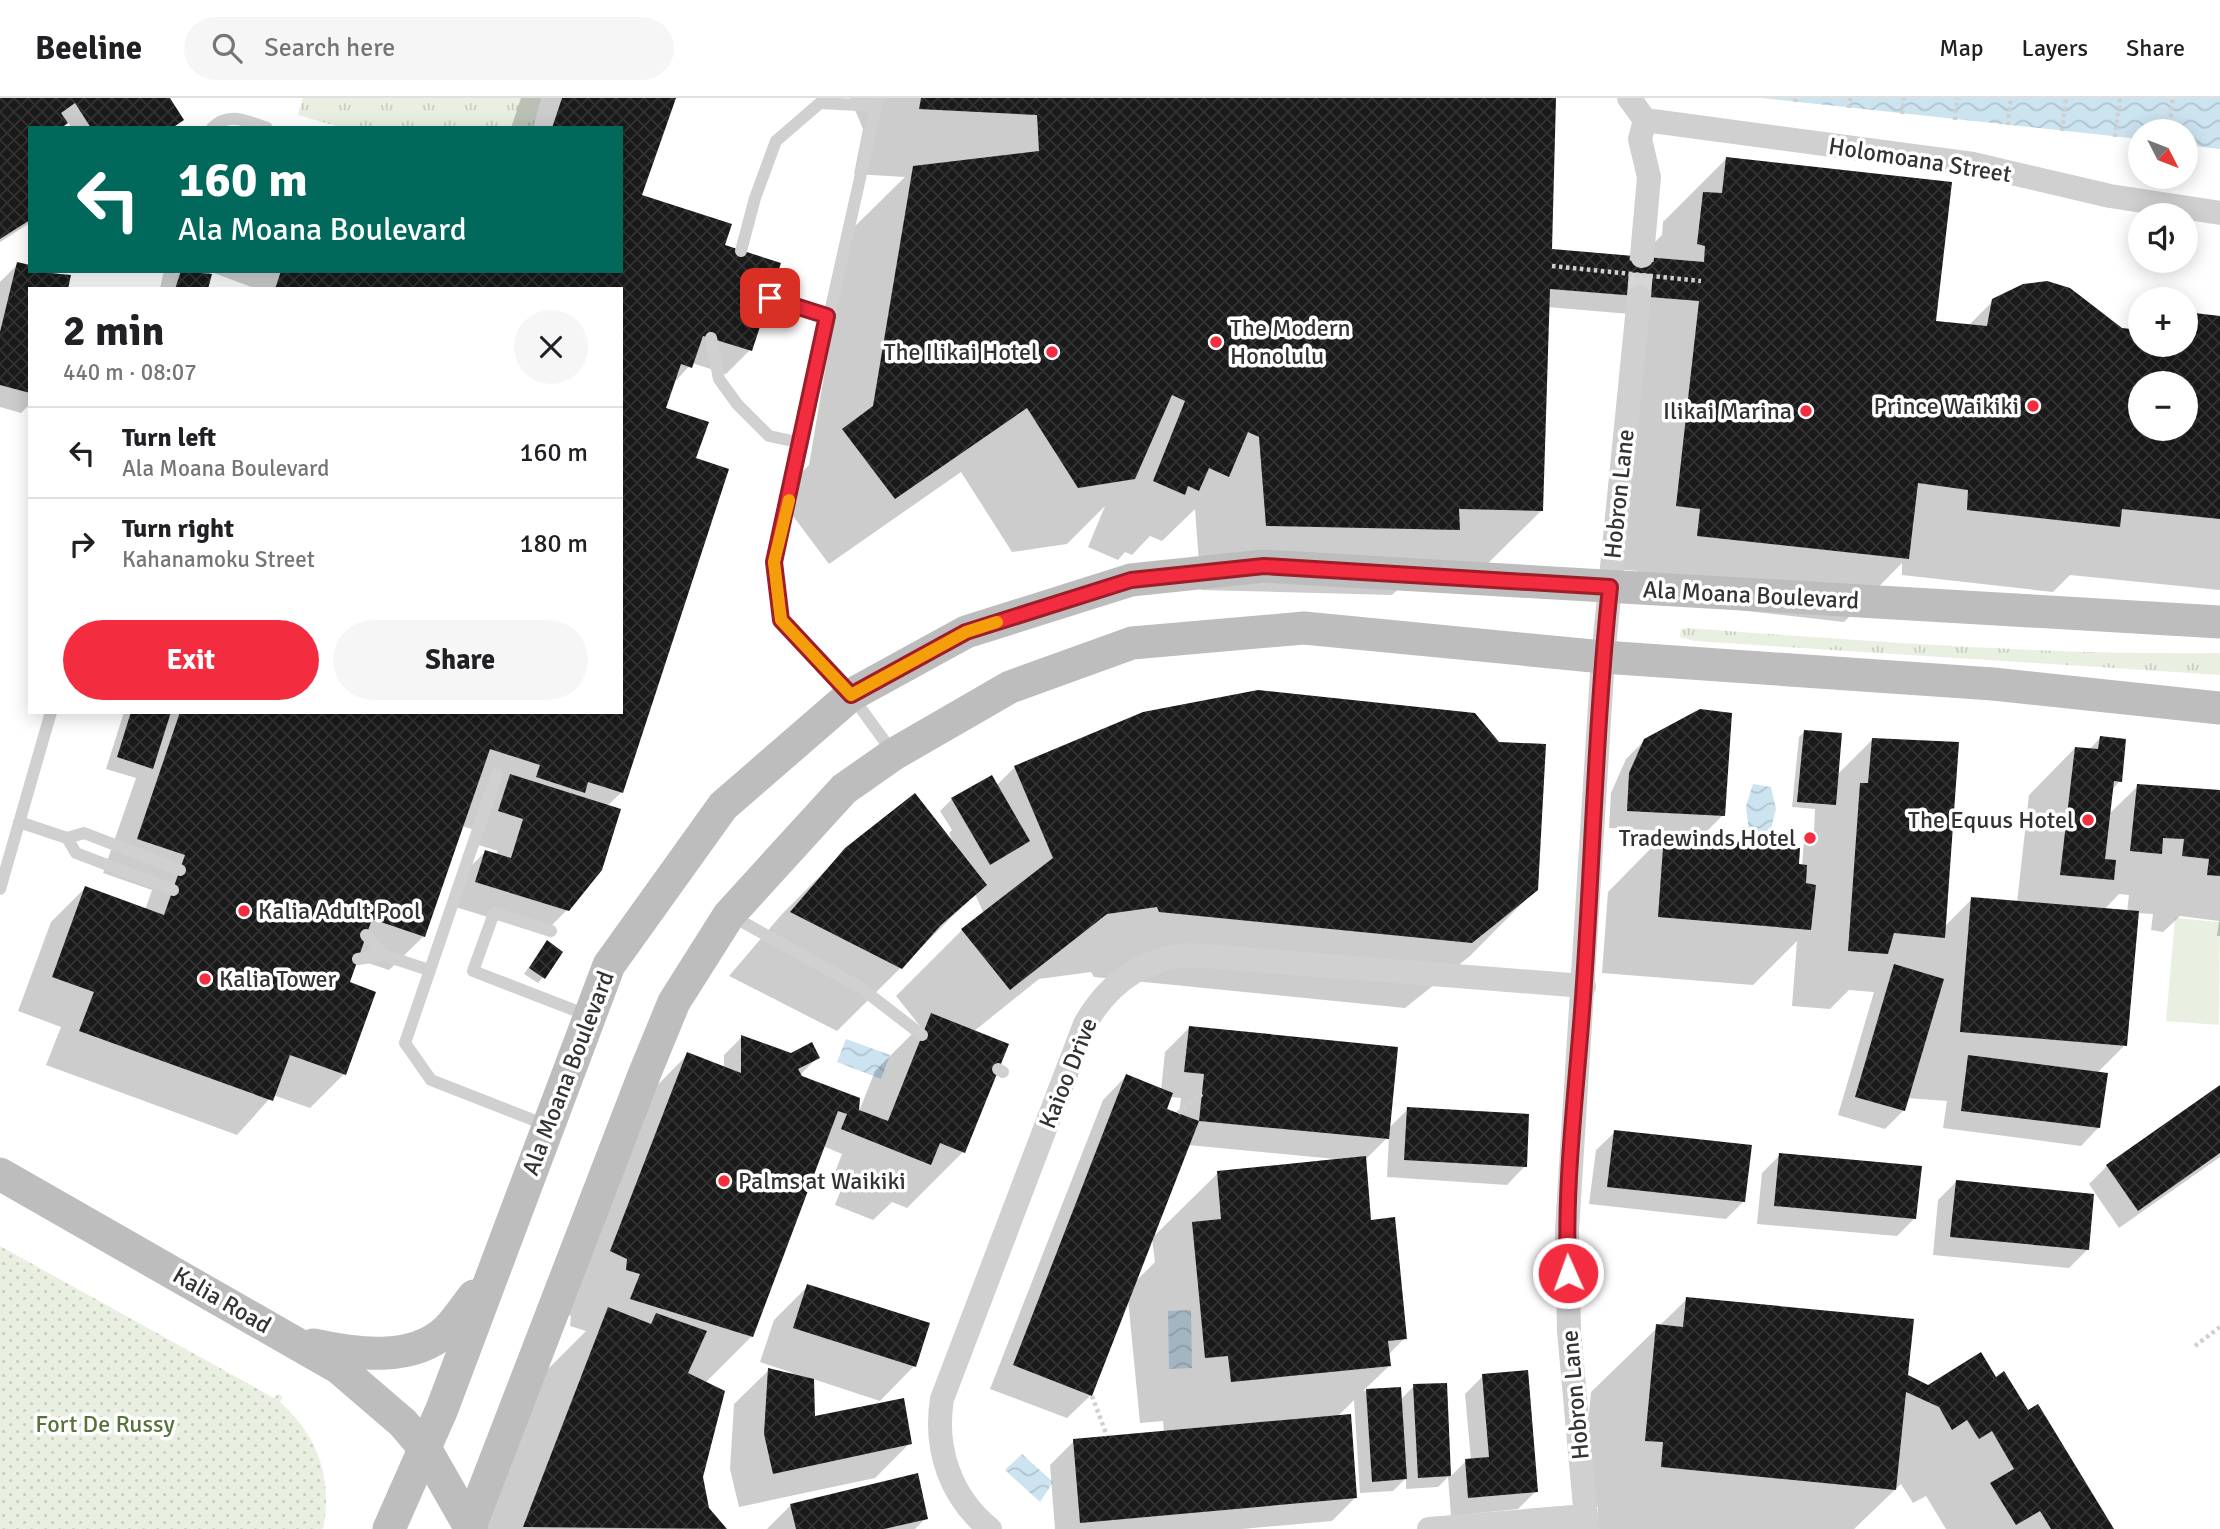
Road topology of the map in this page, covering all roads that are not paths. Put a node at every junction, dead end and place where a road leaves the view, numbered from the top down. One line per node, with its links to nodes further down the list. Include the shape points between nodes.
1 (1629, 98): 3 (street)
2 (877, 102): 7 (lane, via 820,103 776,141); 11 (lane)
3 (1645, 120): 6 (street, Holomoana Street, via 1973,164 2110,196); 8 (street, via 1640,139 1649,177)
4 (214, 126): 5 (lane, via 235,117)
5 (261, 126)
6 (2220, 213)
7 (741, 251)
8 (1642, 256)
9 (1639, 297): 14 (street, Hobron Lane)
10 (770, 298): 11 (lane)
11 (827, 316): 13 (lane)
12 (712, 338): 13 (lane, via 719,379 737,404 769,436)
13 (802, 443): 17 (lane, via 774,562 781,620)
14 (1610, 587): 15 (main road, Ala Moana Boulevard); 16 (street, Hobron Lane); 17 (main road, Ala Moana Boulevard, via 1264,566 1131,580 966,632)
15 (2220, 622)
16 (1603, 657): 18 (main road, via 1993,684); 20 (main road, via 1304,628 1132,643 1010,687); 33 (street, Hobron Lane)
17 (851, 695): 20 (lane); 34 (main road, Ala Moana Boulevard, via 723,806 609,965)
18 (2220, 708)
19 (50, 714): 22 (lane)
20 (894, 754): 27 (main road, via 844,789)
21 (496, 775): 32 (lane)
22 (19, 822): 23 (lane); 25 (lane)
23 (67, 838): 24 (lane, via 84,833); 26 (lane, via 76,853)
24 (180, 870)
25 (0, 889)
26 (173, 890)
27 (729, 915): 35 (lane, via 861,988); 44 (main road, via 674,1002)
28 (551, 930): 34 (lane, via 494,914 473,971)
29 (366, 935): 30 (lane)
30 (383, 955): 31 (lane); 32 (lane)
31 (358, 959)
32 (429, 970): 36 (lane, via 405,1043 431,1080)
33 (1584, 986): 41 (street, Hobron Lane, via 1567,1230 1569,1331); 45 (street, Kaioo Drive, via 1191,955 1152,962 1108,991 1085,1024 942,1399 939,1430 944,1461 965,1503)
34 (587, 1016): 36 (main road, Ala Moana Boulevard)
35 (922, 1035)
36 (547, 1125): 38 (main road, Ala Moana Boulevard)
37 (0, 1174): 39 (main road, Kalia Road)
38 (490, 1277): 39 (main road, via 446,1331 413,1350 356,1354); 40 (main road, Ala Moana Boulevard)
39 (293, 1340): 40 (main road, Kalia Road, via 339,1368 403,1423)
40 (426, 1450): 43 (main road, Ala Moana Boulevard); 44 (main road, Kalia Road)
41 (1586, 1523): 42 (street)
42 (1482, 1527): 46 (street)
43 (389, 1529)
44 (470, 1529)
45 (990, 1529)
46 (1429, 1529)

